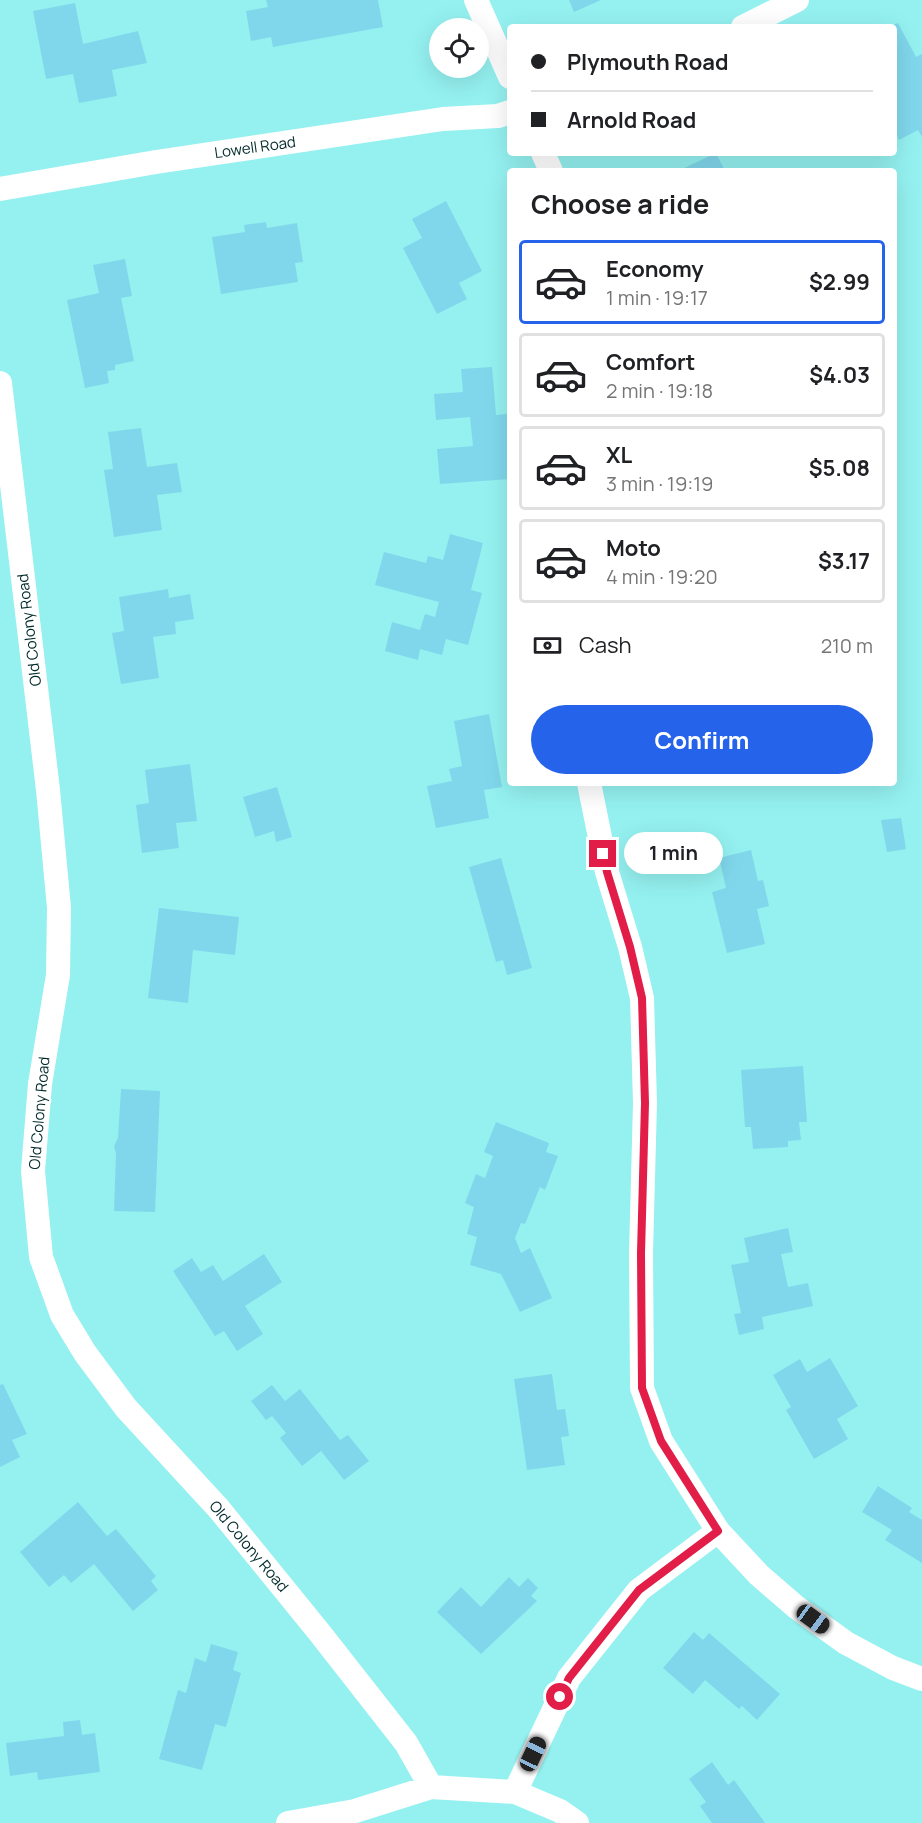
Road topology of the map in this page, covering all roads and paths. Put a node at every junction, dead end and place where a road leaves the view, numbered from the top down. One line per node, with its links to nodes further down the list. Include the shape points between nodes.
1 (476, 0): 4 (street)
2 (797, 0): 3 (street)
3 (749, 24)
4 (507, 70)
5 (507, 113): 6 (street, Lowell Road, via 156,162)
6 (0, 189)
7 (0, 383): 11 (street, Old Colony Road, via 59,908 58,975 40,1084 33,1171 41,1257 62,1315 85,1353 126,1408 219,1509 319,1632 406,1743)
8 (590, 786): 9 (street, via 607,872 642,998 642,1388 661,1441)
9 (718, 1531): 10 (street, via 796,1607 846,1643); 12 (street, via 639,1590 569,1678)
10 (922, 1679)
11 (432, 1787): 12 (street); 13 (street, via 355,1811)
12 (515, 1792): 14 (street)
13 (288, 1823)
14 (578, 1823)

